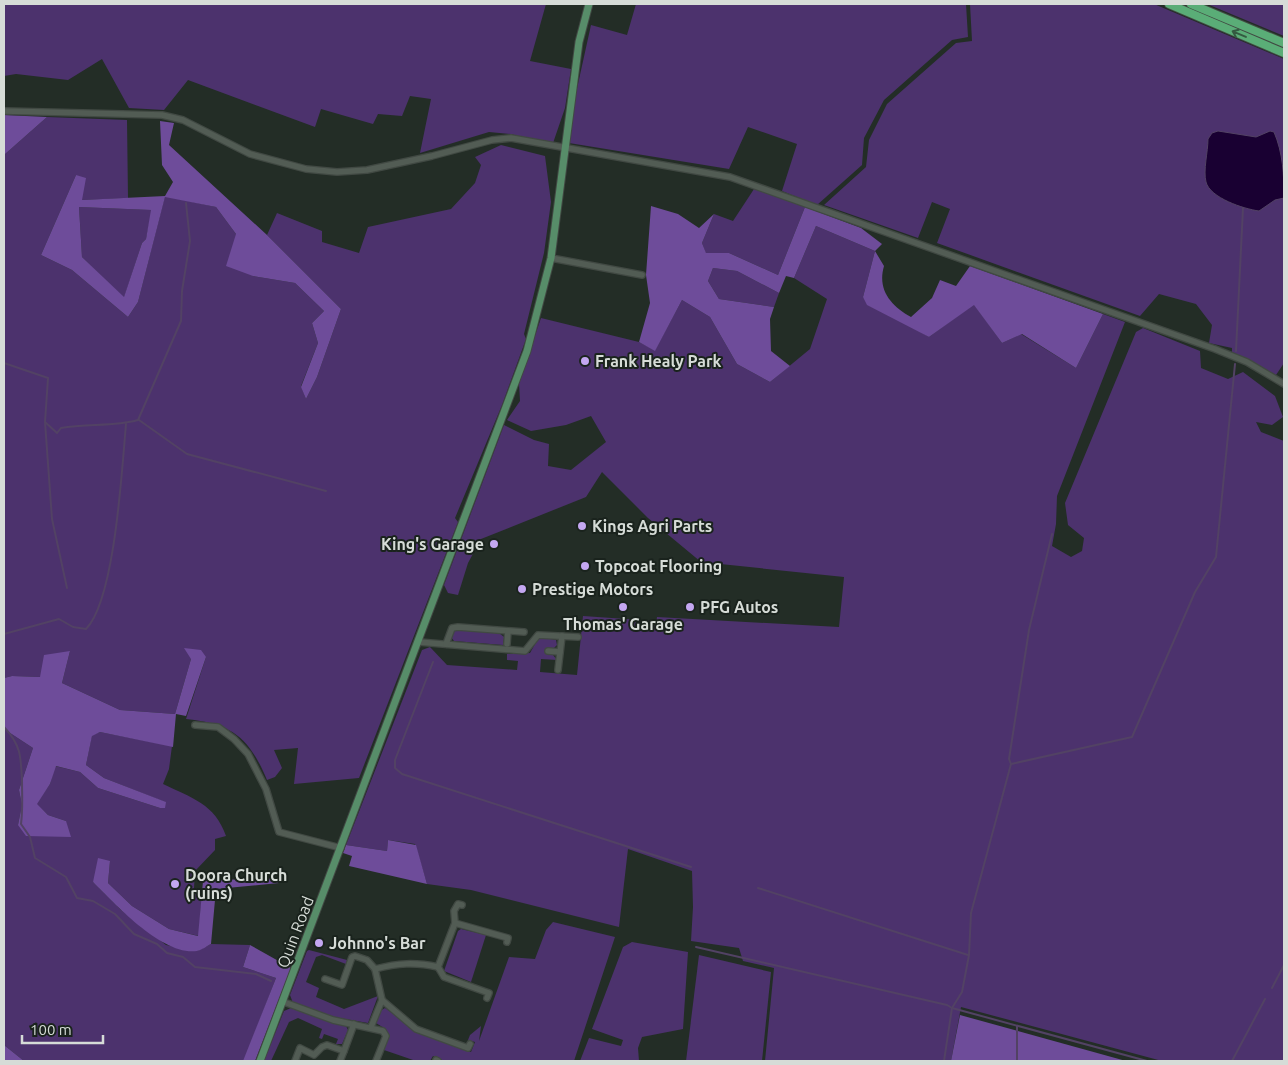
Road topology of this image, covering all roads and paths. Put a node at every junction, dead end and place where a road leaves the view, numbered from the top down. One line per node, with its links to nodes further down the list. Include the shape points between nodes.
1 (588, 4): 7 (main road, Quin Road, via 579,42)
2 (1169, 4): 5 (highway, one-way to 2)
3 (1191, 4): 4 (highway)
4 (1284, 43)
5 (1284, 53)
6 (4, 111): 7 (street, via 162,115 183,120 250,154 306,169 336,172 393,165 511,138)
7 (564, 149): 8 (main road, Quin Road); 10 (street, via 730,177 754,184 1215,349 1247,362)
8 (551, 258): 9 (street); 15 (main road, Quin Road, via 527,351)
9 (642, 275)
10 (1284, 384)
11 (508, 631): 12 (street); 16 (street, via 452,628); 17 (street)
12 (524, 632)
13 (562, 636): 14 (street); 16 (street, via 538,635 525,651); 19 (street)
14 (578, 637)
15 (418, 642): 16 (street); 22 (main road, Quin Road)
16 (446, 644)
17 (507, 644)
18 (548, 651): 19 (street)
19 (560, 652): 20 (street)
20 (558, 670)
21 (195, 725): 22 (street, via 218,727 234,738 248,754 266,789 279,832)
22 (341, 848): 31 (main road, Quin Road)
23 (462, 905): 24 (street, via 458,904 454,911)
24 (455, 924): 25 (street, via 508,938); 26 (street)
25 (507, 942)
26 (438, 967): 27 (street, via 415,962); 29 (street, via 444,977 489,993)
27 (375, 969): 28 (street, via 367,960 355,956 342,985); 30 (street)
28 (326, 979)
29 (487, 998)
30 (382, 1000): 33 (street); 34 (street, via 416,1028 468,1048)
31 (284, 1002): 32 (street, via 332,1020); 36 (main road, Quin Road)
32 (354, 1024): 33 (street); 35 (street)
33 (371, 1026): 39 (street, via 386,1036)
34 (470, 1044)
35 (344, 1051): 37 (street, via 327,1045 314,1055 300,1048); 38 (street)
36 (260, 1061)
37 (295, 1061)
38 (340, 1061)
39 (376, 1061)

